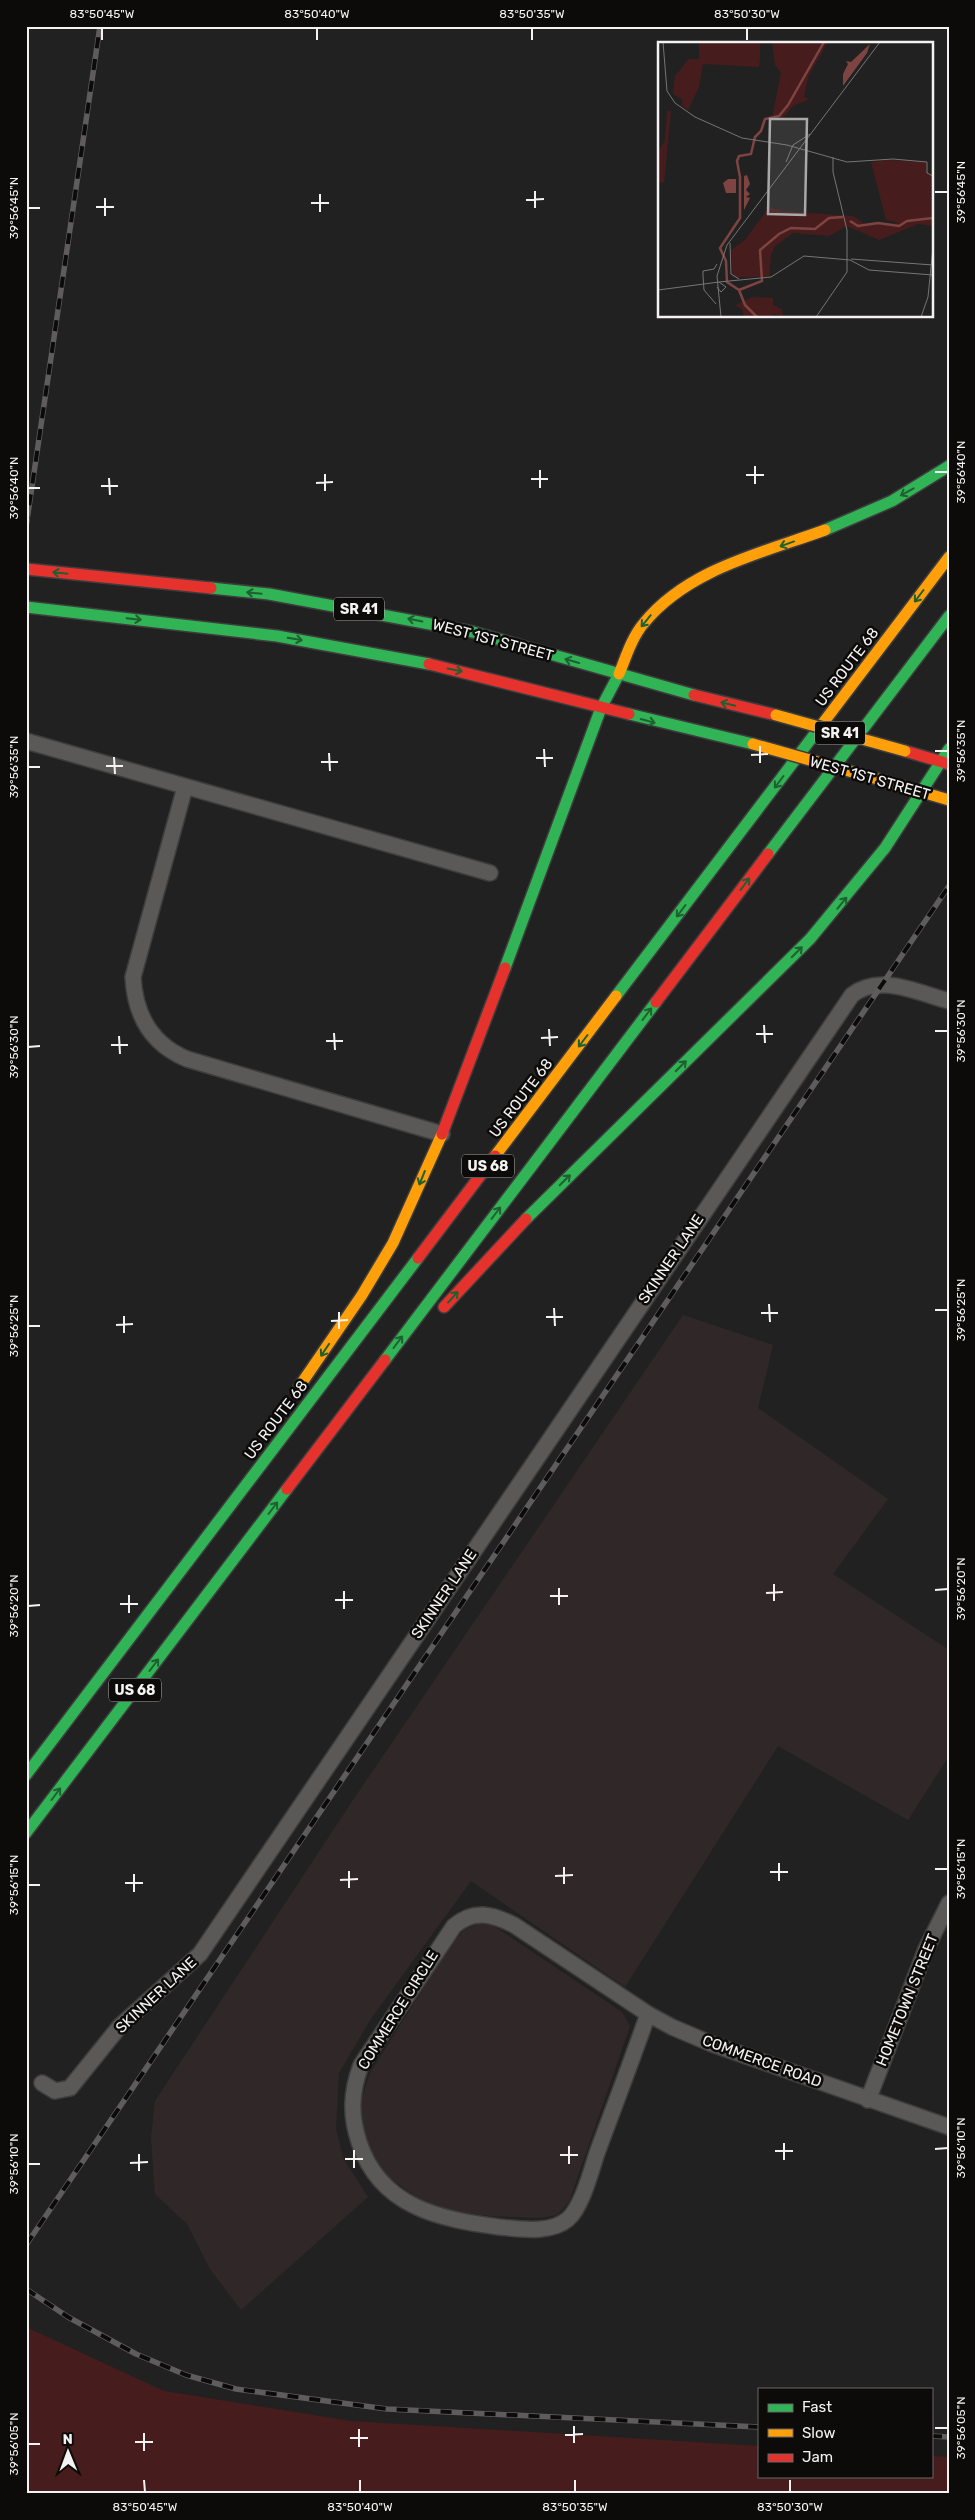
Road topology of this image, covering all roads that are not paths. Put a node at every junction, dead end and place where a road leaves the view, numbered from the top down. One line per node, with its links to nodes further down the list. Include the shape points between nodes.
1 (949, 466): 6 (main road, one-way to 6, via 864,514 721,568 679,590 643,624)
2 (949, 558): 22 (main road, US ROUTE 68 / US 68, one-way to 22)
3 (26, 569): 6 (main road, WEST 1ST STREET / SR 41, one-way to 3, via 473,632 385,614 269,594)
4 (26, 607): 7 (main road, WEST 1ST STREET / SR 41, one-way to 7, via 257,633 360,650 460,671)
5 (949, 616): 19 (main road, US 68, one-way to 5)
6 (618, 674): 7 (main road); 10 (main road, WEST 1ST STREET / SR 41, one-way to 6, bridge)
7 (601, 708): 12 (main road, WEST 1ST STREET / SR 41, one-way to 12, bridge, via 753,744); 16 (main road)
8 (26, 741): 11 (street)
9 (949, 748): 10 (main road)
10 (945, 763): 12 (main road)
11 (185, 787): 14 (street); 16 (street, via 133,977 138,1009 153,1036 174,1054 187,1059)
12 (924, 794): 13 (main road, WEST 1ST STREET / SR 41); 17 (main road, one-way to 12, via 516,1229 810,939 839,907)
13 (949, 800)
14 (490, 873)
15 (949, 1001): 28 (street, SKINNER LANE, via 891,985 868,985 852,995 200,1954 135,2011 70,2088 56,2091)
16 (442, 1134): 20 (main road, one-way to 20, via 392,1243 362,1295)
17 (438, 1313)
18 (420, 1334): 19 (main road)
19 (358, 1395): 24 (main road, US 68, one-way to 19)
20 (292, 1396)
21 (231, 1485): 22 (main road)
22 (169, 1587): 23 (main road, US ROUTE 68 / US 68)
23 (26, 1775)
24 (26, 1833)
25 (949, 1903): 29 (street, HOMETOWN STREET, via 926,1949)
26 (585, 1972): 27 (street, COMMERCE ROAD); 27 (street, COMMERCE CIRCLE, via 496,1916 473,1915 454,1926 372,2046 355,2081 352,2100 355,2132 363,2156 380,2181 407,2202 443,2217 511,2228 538,2229 564,2222 574,2212 587,2181)
27 (648, 2014): 29 (street, COMMERCE ROAD, via 712,2044)
28 (42, 2083)
29 (868, 2100): 30 (street, COMMERCE ROAD)
30 (949, 2127)

